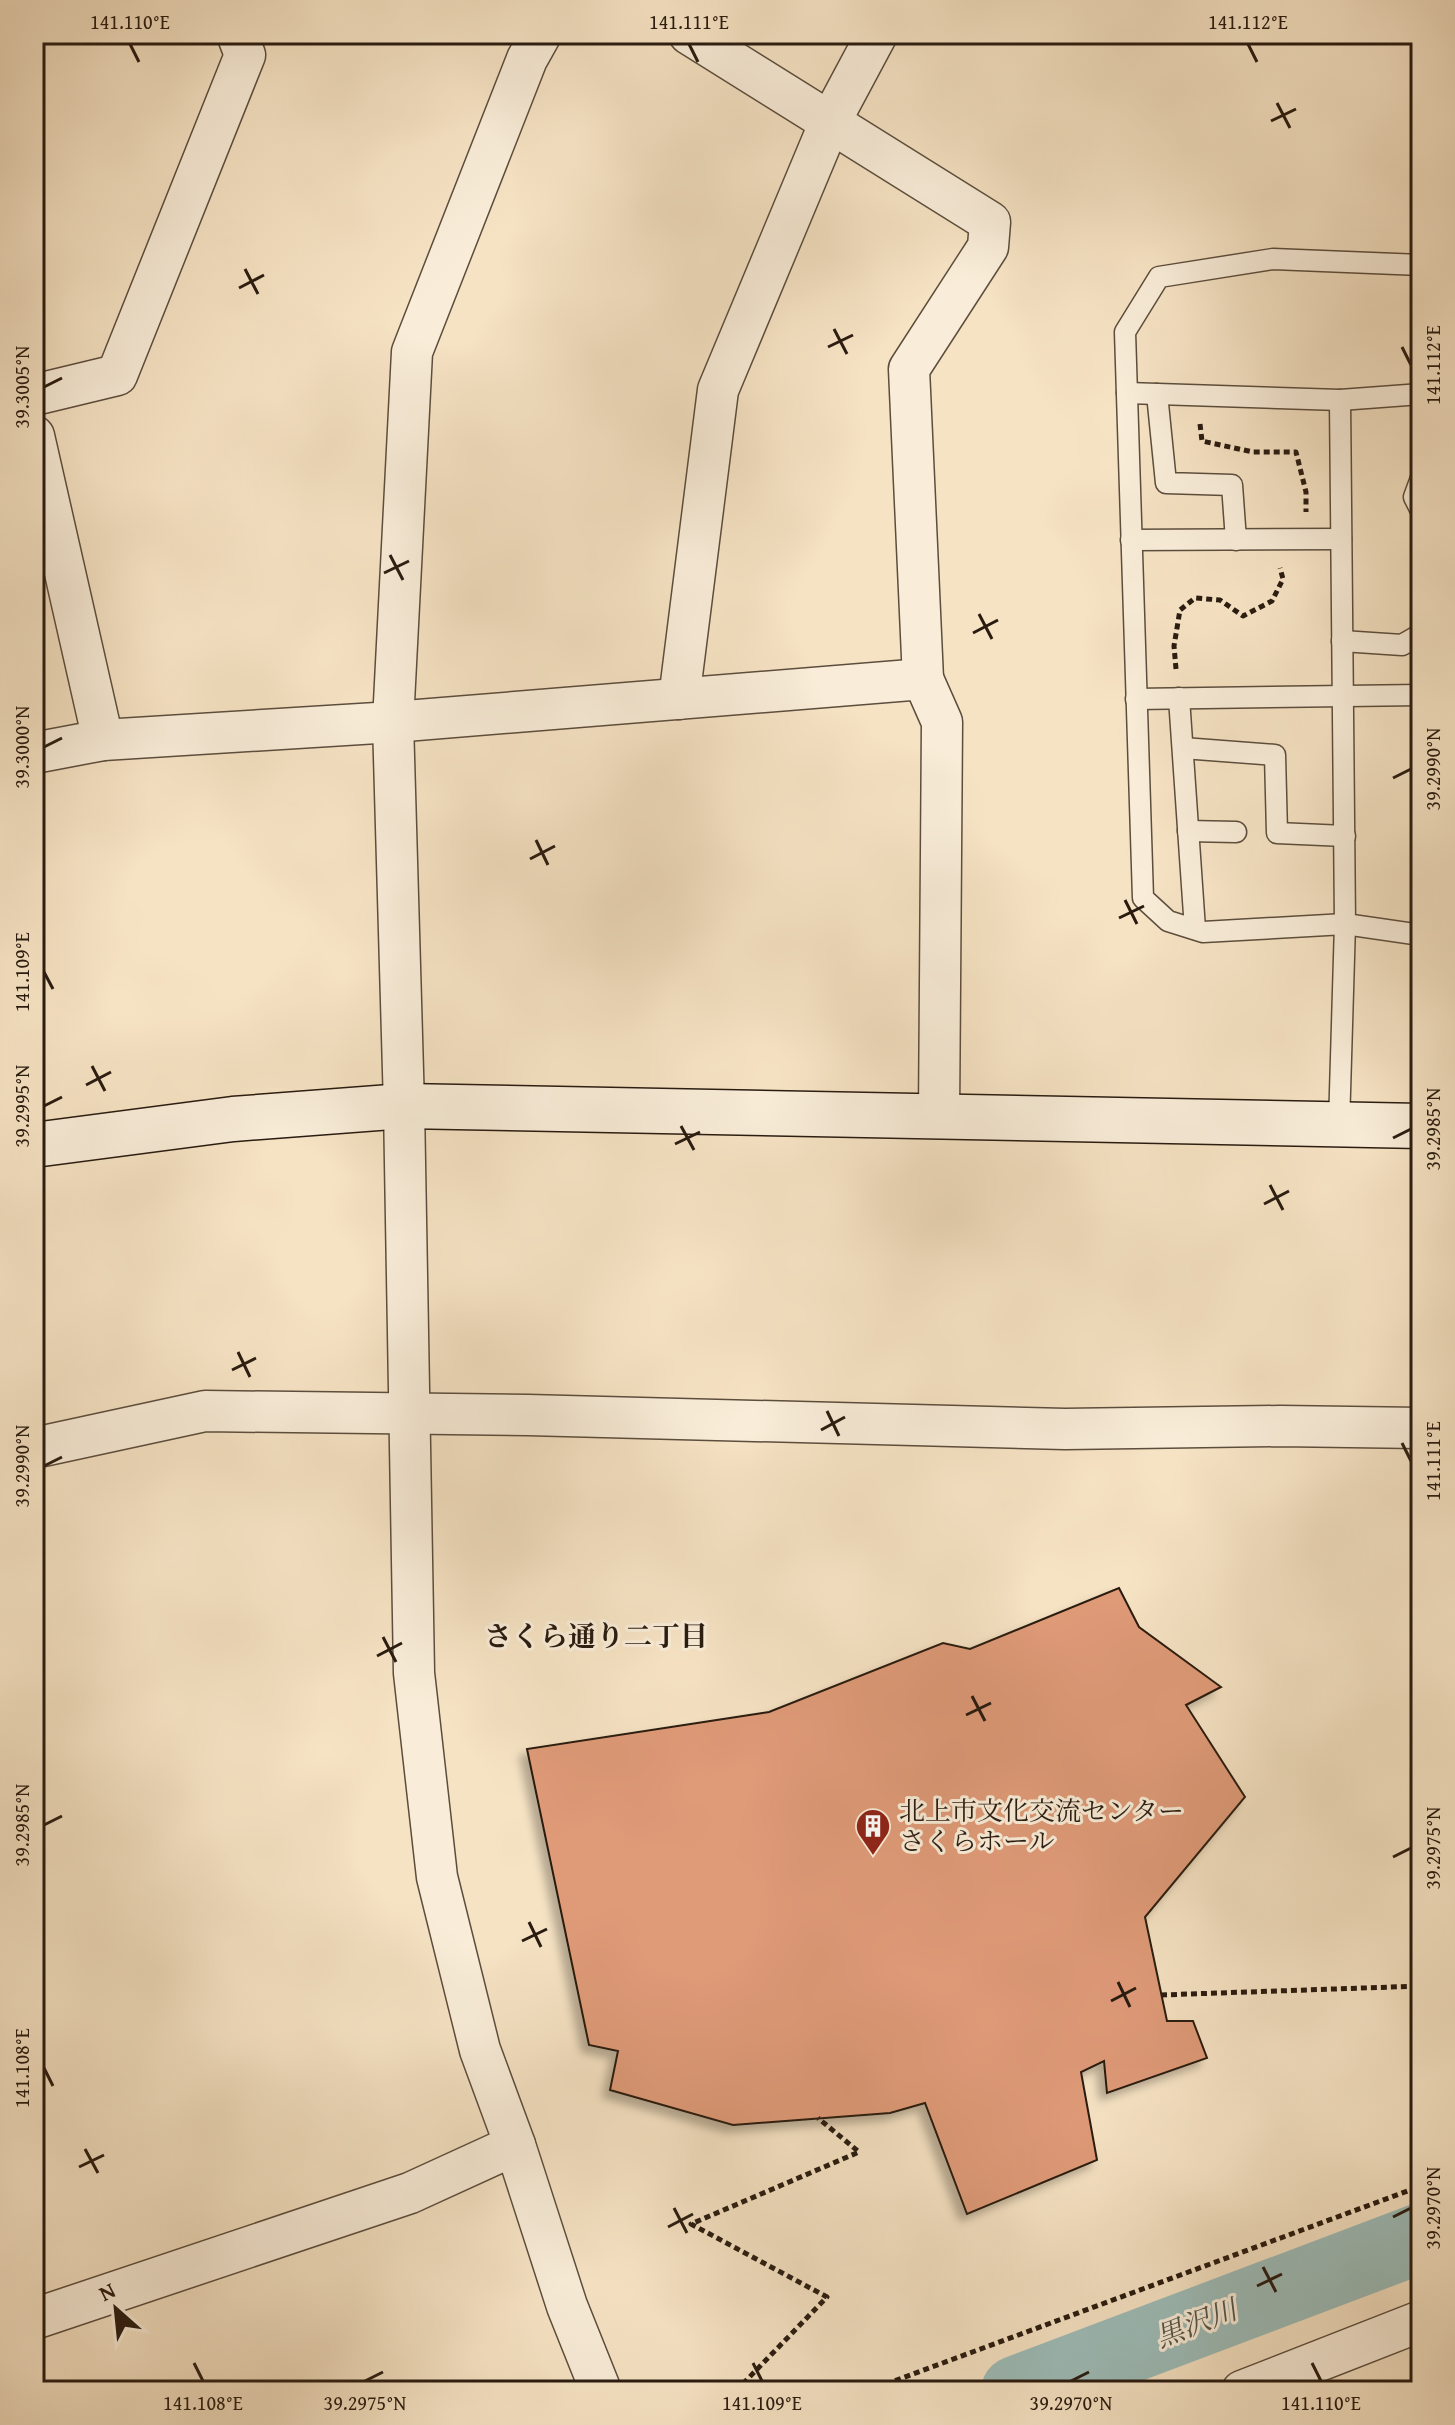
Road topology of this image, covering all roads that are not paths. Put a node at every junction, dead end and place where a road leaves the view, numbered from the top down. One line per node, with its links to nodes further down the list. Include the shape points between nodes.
1 (237, 34): 10 (street, via 245,55 117,375)
2 (541, 34): 26 (street, via 412,352)
3 (689, 34): 5 (street)
4 (877, 34): 5 (street)
5 (830, 122): 20 (street, via 990,222 988,247 909,369); 24 (street, via 718,390)
6 (1421, 265): 7 (lane, via 1273,259 1159,277 1125,332)
7 (1127, 393): 8 (lane); 16 (lane)
8 (1157, 394): 11 (lane); 17 (lane, via 1166,483 1232,485)
9 (1421, 394): 11 (lane)
10 (34, 395)
11 (1340, 400): 15 (lane)
12 (34, 436): 27 (street)
13 (1421, 478): 14 (lane, via 1414,497)
14 (1421, 511)
15 (1341, 539): 17 (lane); 19 (lane)
16 (1131, 540): 17 (lane); 25 (lane)
17 (1236, 540)
18 (1421, 634): 19 (lane, via 1402,645)
19 (1342, 641): 22 (lane)
20 (923, 679): 24 (street); 37 (street, via 942,722)
21 (1421, 695): 22 (lane)
22 (1343, 696): 23 (lane); 32 (lane)
23 (1179, 698): 25 (lane); 28 (lane)
24 (679, 699): 26 (street)
25 (1136, 699): 34 (lane, via 1143,898 1168,921)
26 (393, 722): 27 (street); 36 (street)
27 (103, 740): 29 (street)
28 (1183, 748): 30 (lane); 32 (lane, via 1275,755 1277,833)
29 (34, 753)
30 (1188, 831): 31 (lane); 34 (lane)
31 (1236, 832)
32 (1345, 836): 33 (lane)
33 (1345, 924): 34 (lane); 35 (lane); 38 (lane)
34 (1195, 929)
35 (1421, 935)
36 (404, 1106): 37 (street); 40 (street, via 233,1119); 41 (street)
37 (939, 1117): 38 (street)
38 (1339, 1125): 39 (street)
39 (1421, 1126)
40 (34, 1145)
41 (410, 1415): 42 (street, via 1065,1429); 43 (street, via 205,1411); 44 (street, via 414,1673 437,1877 480,2050)
42 (1421, 1428)
43 (34, 1448)
44 (515, 2145): 45 (street, via 410,2193); 48 (street, via 567,2306)
45 (34, 2319)
46 (1421, 2321): 47 (street)
47 (1284, 2384): 49 (street)
48 (601, 2391)
49 (1242, 2391)

